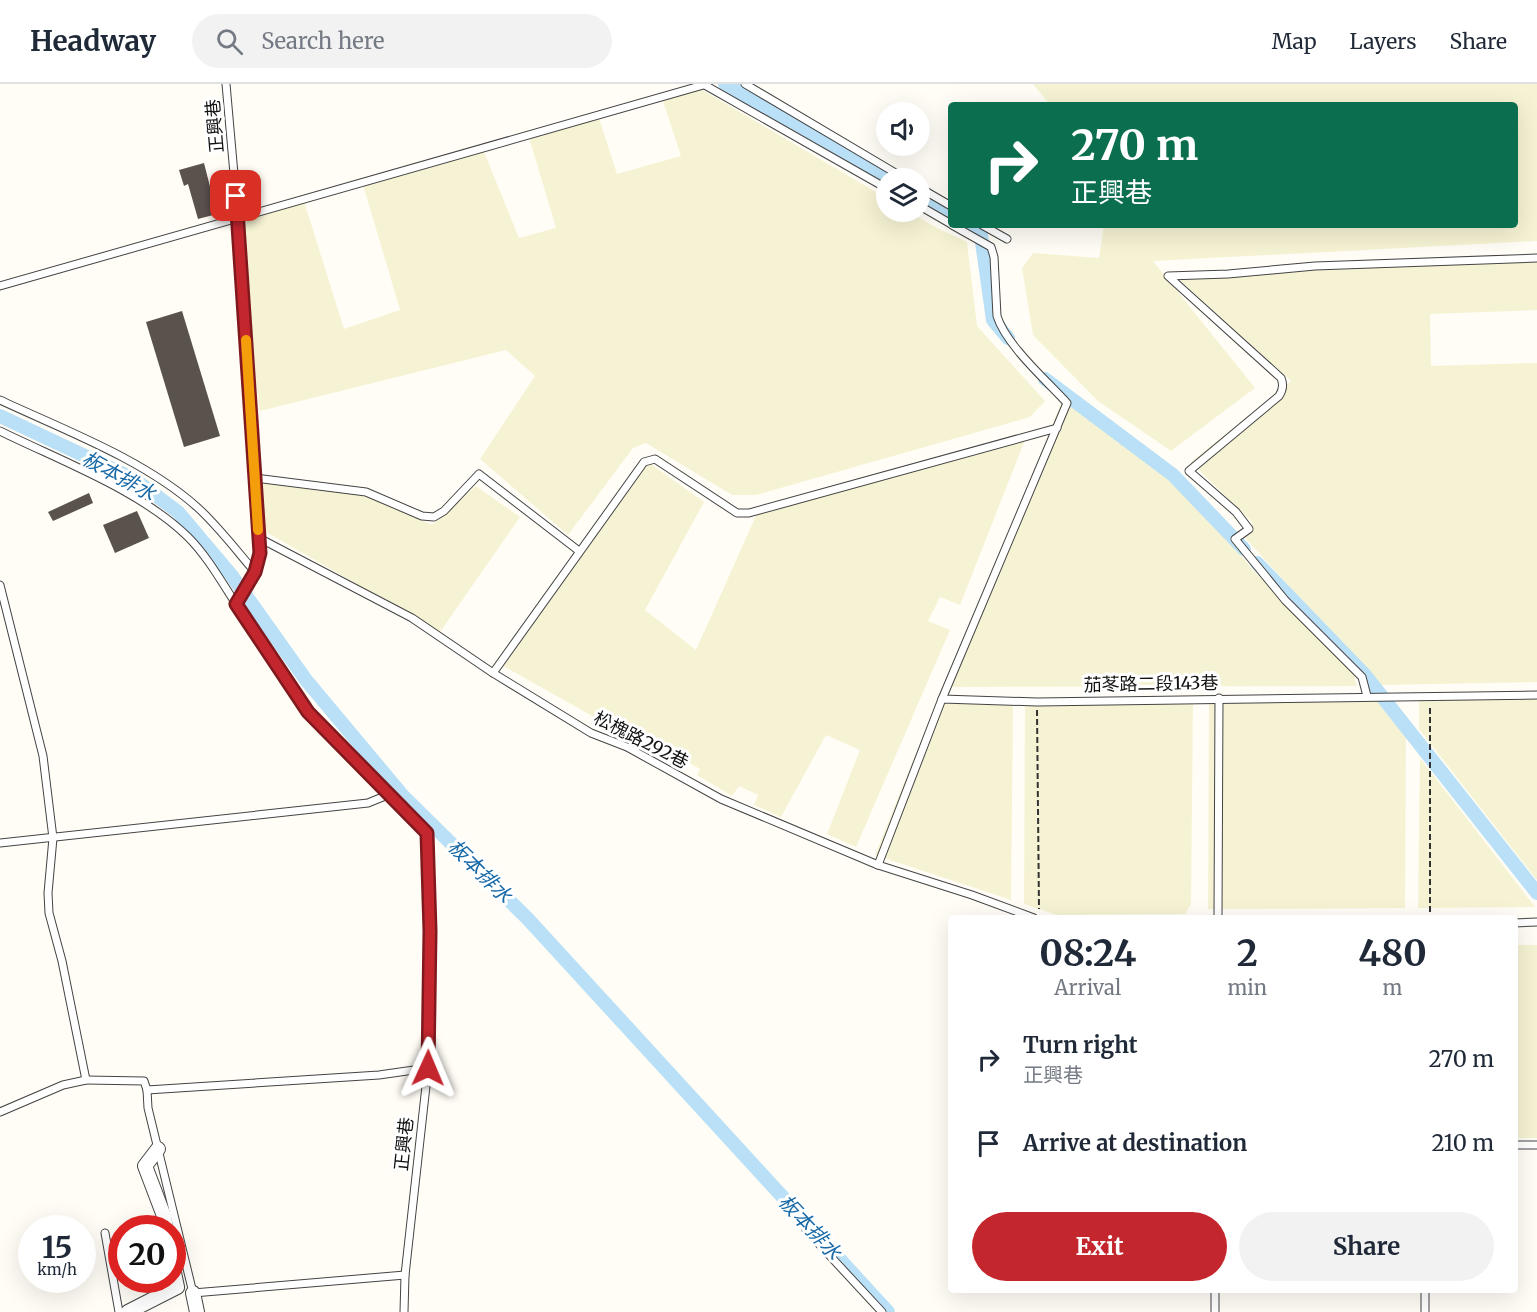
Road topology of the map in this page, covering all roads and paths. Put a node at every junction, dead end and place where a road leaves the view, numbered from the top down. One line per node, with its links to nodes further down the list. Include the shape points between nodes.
1 (226, 84): 9 (lane, 正興巷)
2 (745, 84): 4 (lane)
3 (706, 85): 5 (lane); 9 (lane)
4 (887, 168)
5 (876, 182)
6 (930, 194): 7 (lane)
7 (948, 204)
8 (930, 212): 10 (lane)
9 (238, 219): 15 (lane); 19 (lane, 正興巷)
10 (948, 223)
11 (957, 228): 17 (lane, via 991,247 997,316 1007,338 1067,403)
12 (987, 228): 13 (lane)
13 (1007, 239)
14 (1537, 258): 27 (lane, via 1168,276 1281,378 1283,385 1279,396 1189,471 1250,529 1235,539 1285,600 1362,677)
15 (0, 286)
16 (0, 400): 22 (lane, via 125,459 169,485 208,517)
17 (1057, 428): 21 (lane, via 749,513 737,513 655,459 644,462); 30 (lane)
18 (0, 431): 24 (lane, via 130,494 163,516 201,551)
19 (255, 478): 20 (lane, 正興巷); 21 (lane, via 366,492 422,516 434,517 479,474)
20 (259, 538): 22 (lane, 正興巷); 25 (lane, 松槐路292巷, via 412,618)
21 (579, 551): 25 (lane)
22 (255, 572): 24 (lane, 正興巷)
23 (0, 585): 33 (lane, via 43,756)
24 (238, 601): 32 (lane, 正興巷, via 308,712)
25 (493, 673): 35 (lane, 松槐路292巷, via 591,733 627,747 721,799)
26 (1537, 695): 28 (lane, 茄苳路二段143巷)
27 (1367, 696): 28 (lane, 茄苳路二段143巷); 29 (lane, 茄苳路二段143巷)
28 (1430, 696): 39 (path)
29 (1219, 698): 31 (lane, 茄苳路二段143巷); 38 (lane)
30 (942, 699): 31 (lane, 茄苳路二段143巷); 35 (lane)
31 (1037, 702): 37 (path)
32 (390, 794): 33 (lane, via 368,803); 42 (lane, 正興巷, via 427,833)
33 (53, 838): 34 (lane); 43 (lane, via 49,913)
34 (0, 843)
35 (878, 865): 36 (lane, 松槐路292巷)
36 (1026, 915)
37 (1039, 915)
38 (1218, 915)
39 (1430, 915)
40 (1537, 922): 41 (lane)
41 (1518, 923)
42 (428, 1068): 44 (lane, via 378,1075); 52 (lane, 正興巷)
43 (86, 1080): 44 (lane, via 144,1081); 45 (lane, via 63,1085)
44 (147, 1090): 48 (lane)
45 (0, 1112)
46 (1518, 1145): 47 (lane)
47 (1537, 1145)
48 (158, 1149): 49 (street, via 146,1166); 54 (lane)
49 (164, 1215)
50 (806, 1230): 61 (lane)
51 (105, 1233): 57 (lane)
52 (405, 1275): 54 (lane); 60 (lane, 正興巷)
53 (165, 1293): 58 (street)
54 (193, 1293): 59 (street)
55 (1215, 1293): 62 (lane)
56 (1425, 1293): 63 (lane)
57 (119, 1312)
58 (128, 1312)
59 (196, 1312)
60 (404, 1312)
61 (882, 1312)
62 (1215, 1312)
63 (1425, 1312)

